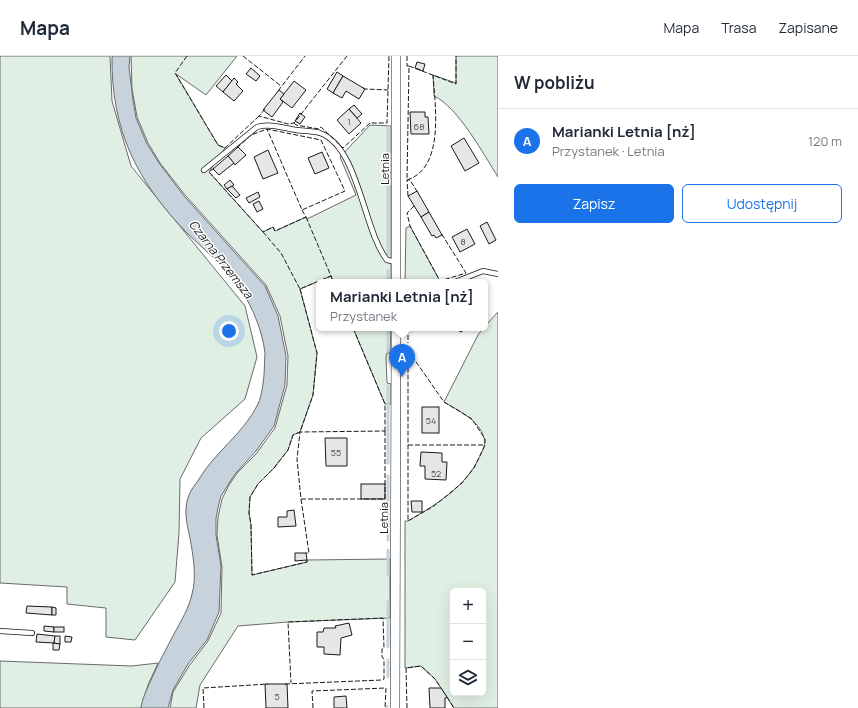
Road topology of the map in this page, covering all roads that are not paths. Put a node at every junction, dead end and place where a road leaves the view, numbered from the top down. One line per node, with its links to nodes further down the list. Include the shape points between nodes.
1 (396, 56): 3 (street, Letnia)
2 (204, 170): 3 (lane, via 257,127 320,133 334,143 347,160 377,242 387,260)
3 (396, 262): 5 (street, Letnia)
4 (498, 274): 6 (lane, via 484,271)
5 (396, 279)
6 (463, 279)
7 (396, 331): 10 (street, Letnia)
8 (0, 631): 9 (lane)
9 (32, 633)
10 (395, 708)

